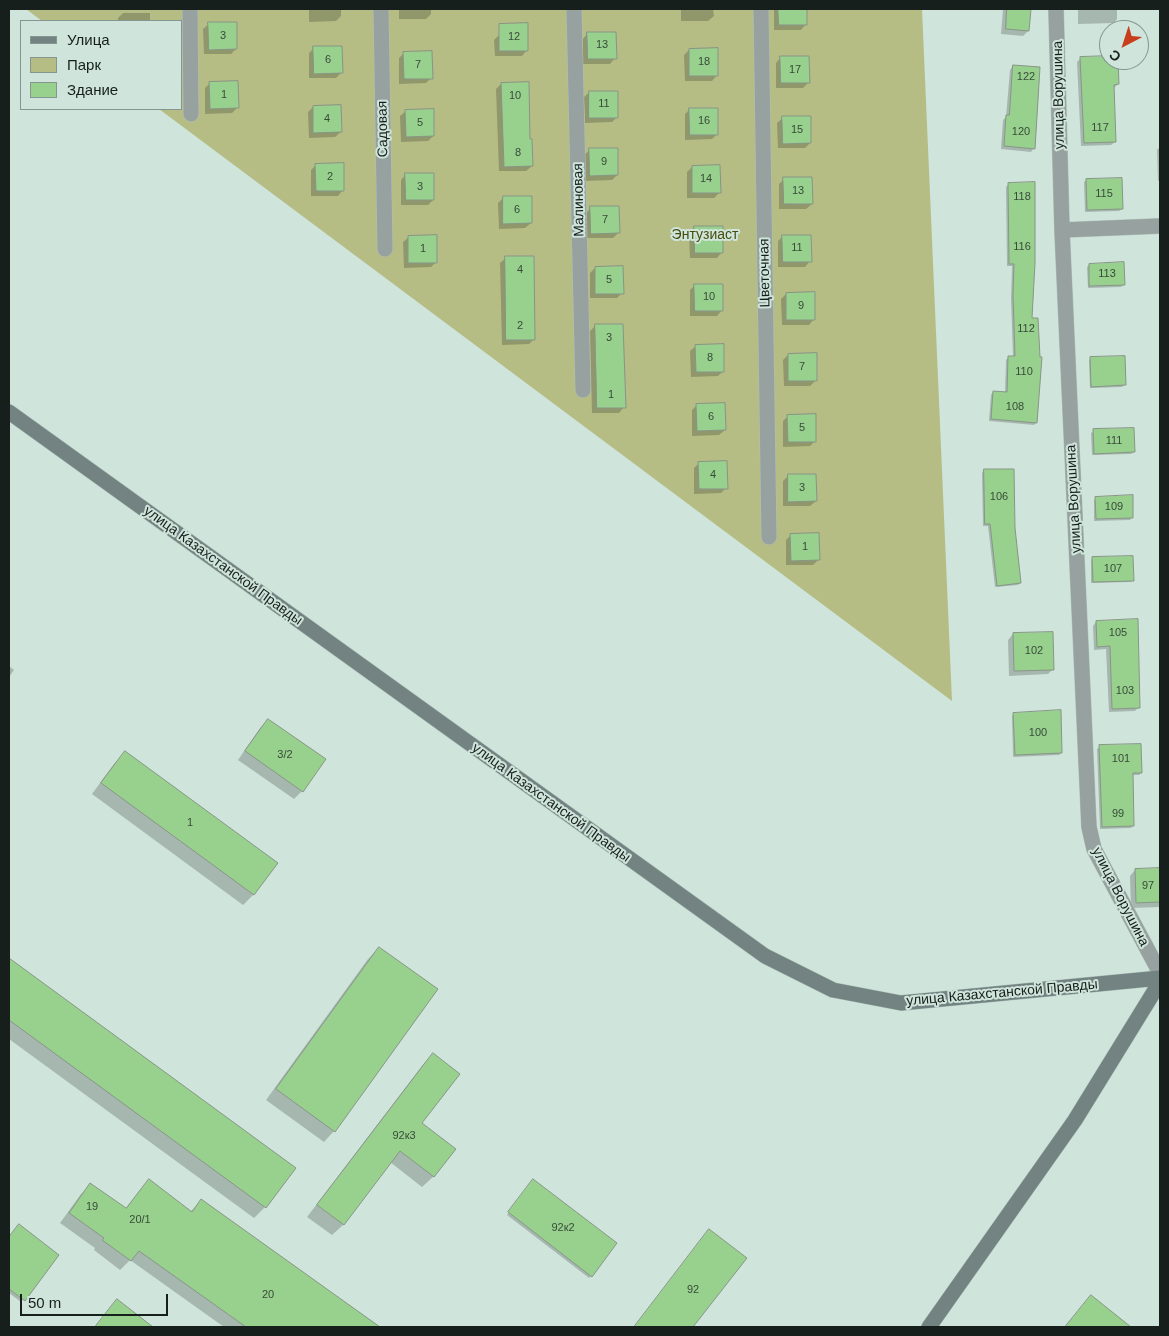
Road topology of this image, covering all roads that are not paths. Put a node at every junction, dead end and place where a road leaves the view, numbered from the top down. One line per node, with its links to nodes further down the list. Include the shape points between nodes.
1 (190, 9): 6 (street)
2 (381, 9): 9 (street, Садовая)
3 (574, 9): 10 (street, Малиновая)
4 (761, 9): 12 (street, Цветочная)
5 (1056, 9): 8 (street, улица Ворушина)
6 (191, 114)
7 (1160, 226): 8 (street)
8 (1062, 230): 13 (street, улица Ворушина, via 1089,827 1094,849)
9 (385, 249)
10 (583, 390)
11 (9, 412): 14 (street, улица Казахстанской Правды, via 764,956 833,990 901,1003)
12 (769, 537)
13 (1160, 973)
14 (1160, 978)
15 (1160, 982): 16 (street, via 1075,1120)
16 (929, 1327)

